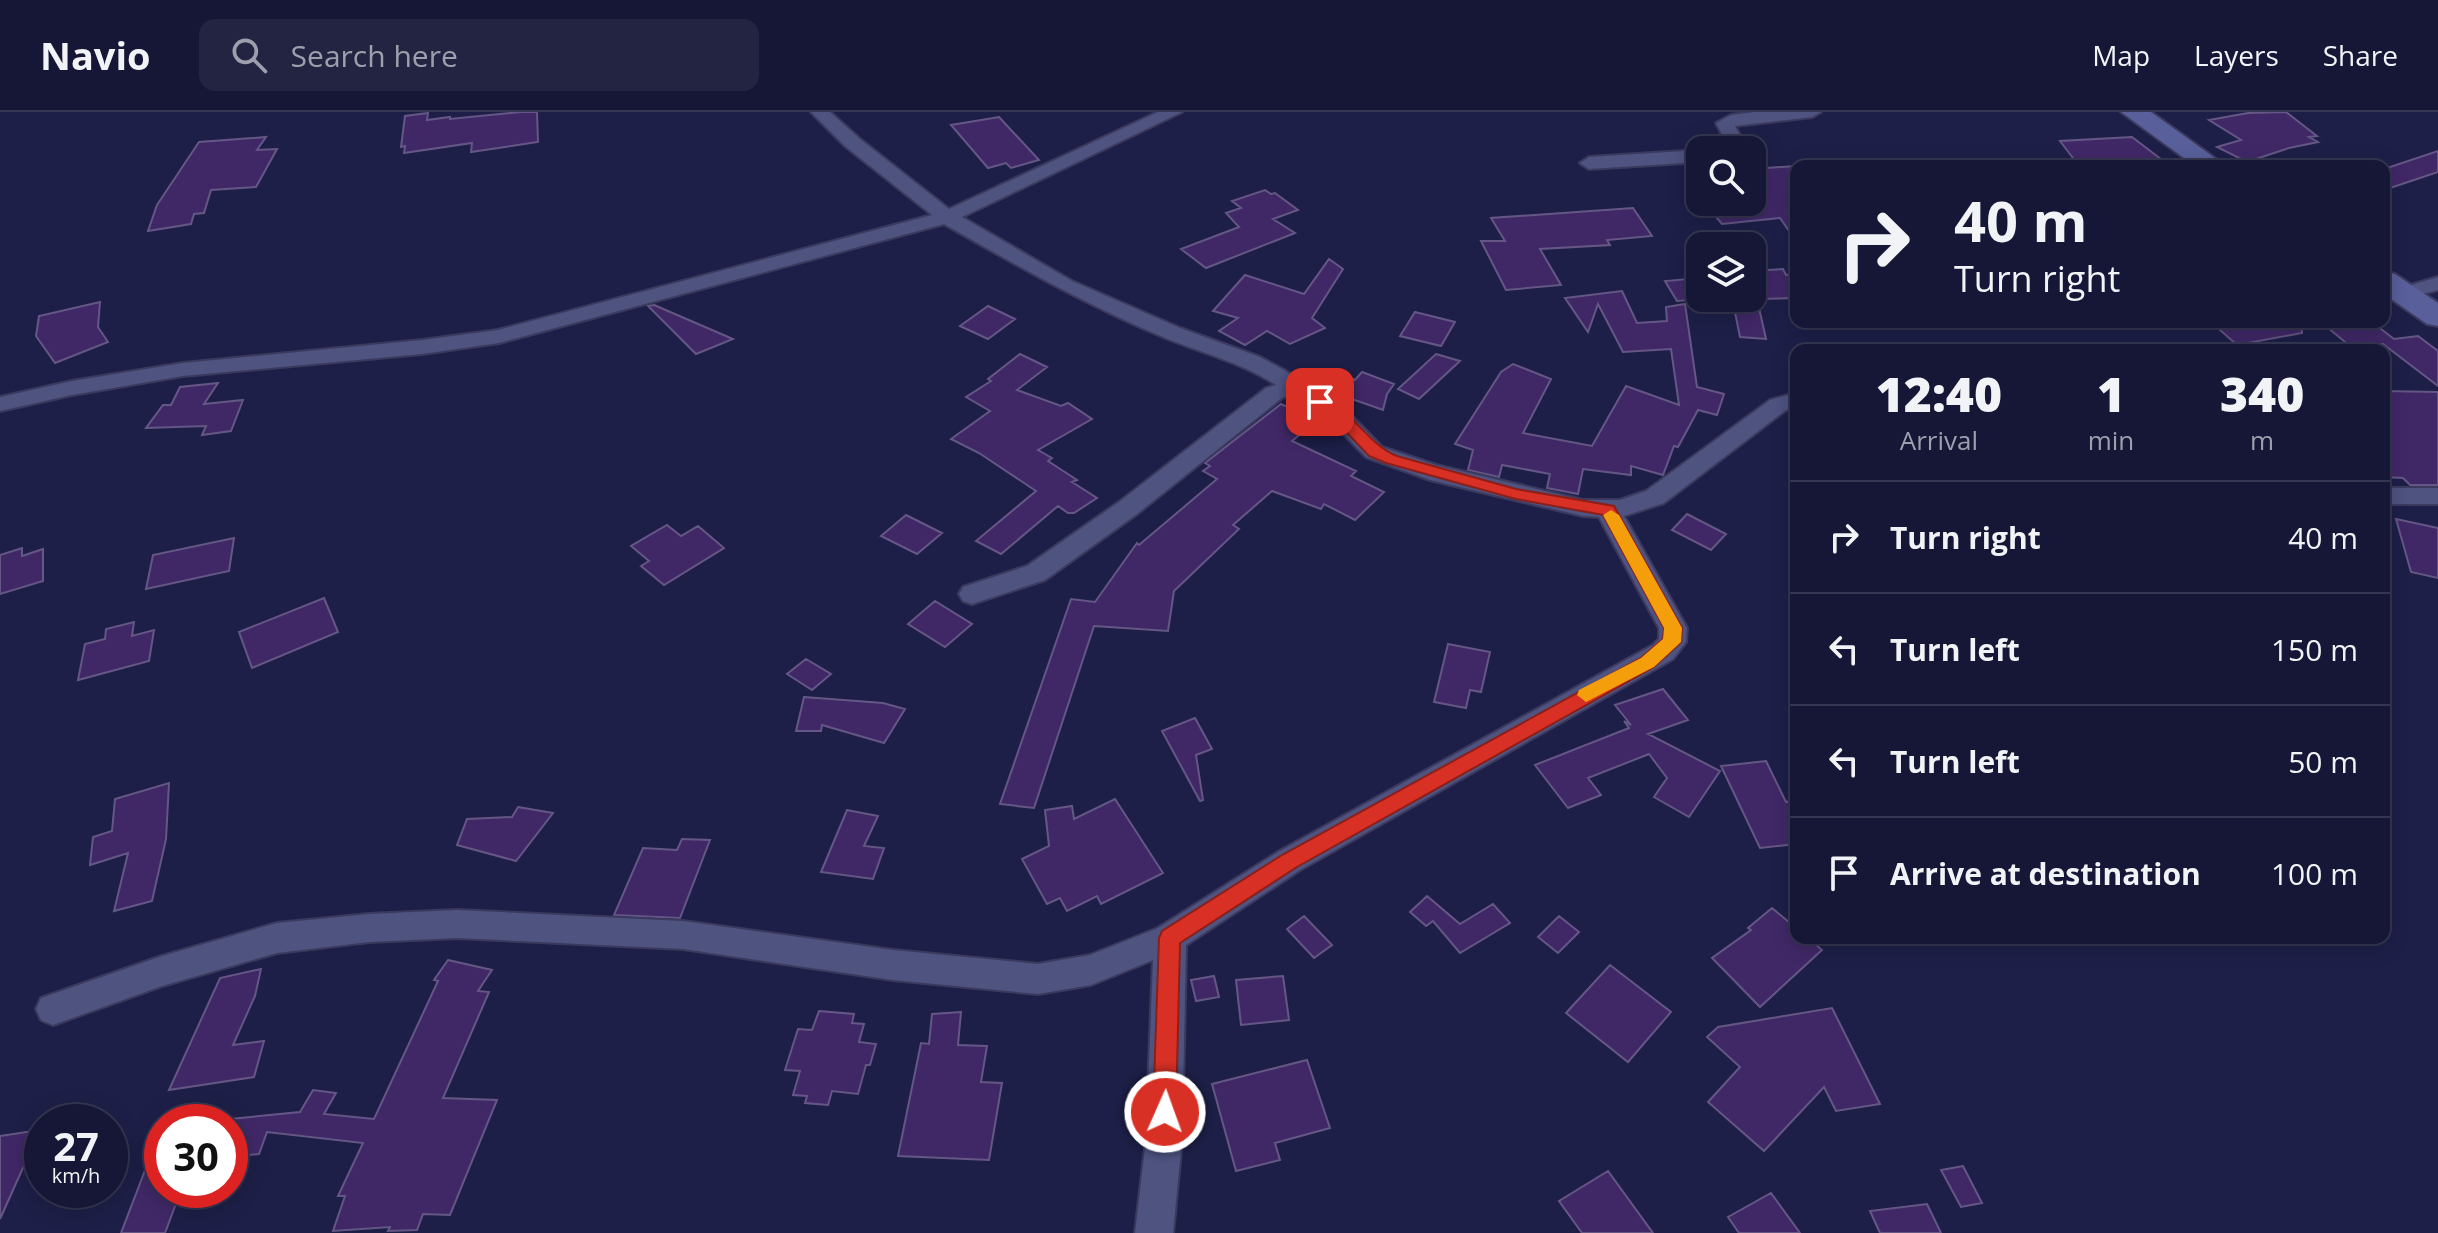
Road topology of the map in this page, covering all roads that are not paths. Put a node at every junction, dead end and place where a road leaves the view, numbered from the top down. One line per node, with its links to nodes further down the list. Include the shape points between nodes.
1 (820, 112): 9 (street)
2 (1173, 112): 9 (street)
3 (1812, 112): 5 (street, via 1737,119 1725,123)
4 (2134, 112): 7 (main road)
5 (1732, 136)
6 (1686, 157): 8 (street)
7 (2204, 160)
8 (1589, 163)
9 (947, 217): 13 (street, via 1065,285 1252,362); 15 (street, via 463,343 152,375)
10 (2438, 283): 11 (street)
11 (2394, 287): 12 (main road)
12 (2438, 317)
13 (1294, 387): 18 (street, via 1338,415 1374,452 1391,459 1516,494); 19 (street, via 1274,393 1036,573)
14 (1790, 402): 18 (street, via 1778,405 1655,497 1636,507)
15 (0, 404)
16 (2390, 496): 17 (street)
17 (2438, 496)
18 (1608, 510): 20 (street, via 1673,628 1672,642 1663,652 1289,861)
19 (972, 594)
20 (1170, 938): 21 (street, via 1091,970 1038,979 683,935 457,924 369,928 277,938); 22 (street, via 1164,1140)
21 (53, 1009)
22 (1154, 1233)

